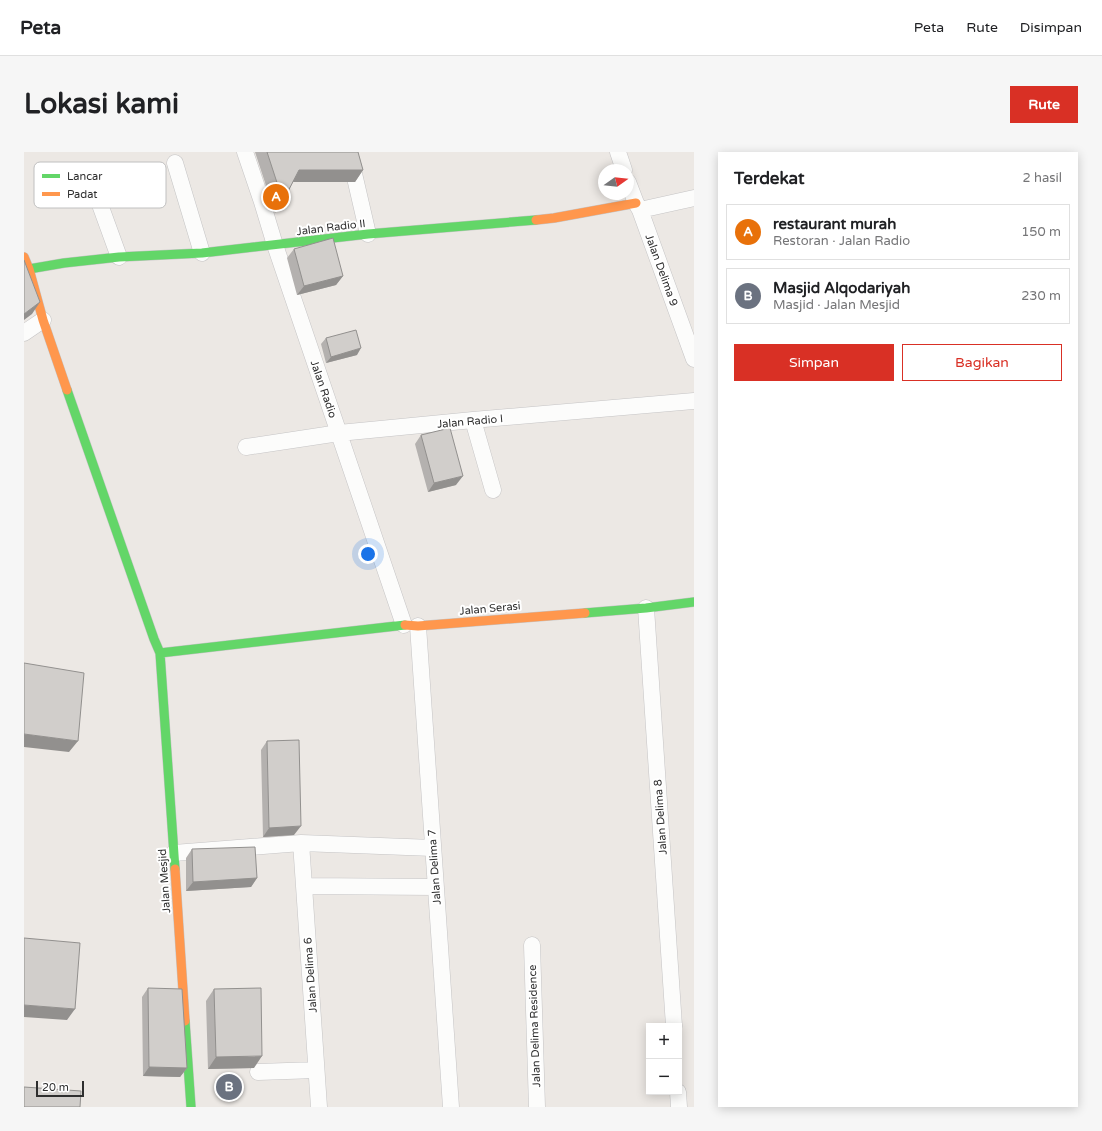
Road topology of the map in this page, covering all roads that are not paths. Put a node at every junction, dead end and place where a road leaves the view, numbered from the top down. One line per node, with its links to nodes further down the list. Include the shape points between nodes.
1 (245, 152): 11 (street, Jalan Radio)
2 (349, 152): 10 (street)
3 (618, 152): 5 (street)
4 (175, 163): 12 (street)
5 (622, 164)
6 (634, 197): 8 (street, Jalan Delima 9)
7 (694, 198): 8 (street)
8 (638, 207): 10 (street, Jalan Radio II, via 554,218); 18 (street, Jalan Delima 9)
9 (101, 208): 14 (street)
10 (368, 234): 11 (street, Jalan Radio II)
11 (275, 245): 12 (street, Jalan Radio II); 21 (street, Jalan Radio)
12 (202, 253): 14 (street, Jalan Radio II)
13 (24, 257): 15 (street, Jalan Mesjid)
14 (119, 257): 15 (street, Jalan Radio II)
15 (29, 270): 16 (street, Jalan Mesjid)
16 (43, 320): 17 (street); 27 (street, Jalan Mesjid)
17 (24, 333)
18 (694, 359)
19 (694, 401): 20 (street, Jalan Radio I)
20 (473, 420): 21 (street, Jalan Radio I); 23 (street)
21 (339, 433): 22 (street, Jalan Radio I); 26 (street, Jalan Radio)
22 (246, 447)
23 (493, 490)
24 (694, 602): 25 (street, Jalan Serasi)
25 (646, 608): 26 (street, Jalan Serasi); 34 (street, Jalan Delima 8)
26 (411, 626): 27 (street, Jalan Serasi); 29 (street, Jalan Delima 7)
27 (160, 653): 30 (street, Jalan Mesjid)
28 (301, 843): 29 (street); 30 (street); 31 (street, Jalan Delima 6)
29 (433, 848): 32 (street, Jalan Delima 7)
30 (174, 852): 38 (street, Jalan Mesjid)
31 (304, 886): 32 (street); 35 (street, Jalan Delima 6)
32 (436, 887): 40 (street, Jalan Delima 7)
33 (532, 945): 41 (street, Jalan Delima Residence)
34 (674, 1023)
35 (316, 1070): 36 (street); 39 (street, Jalan Delima 6)
36 (258, 1072)
37 (678, 1095): 42 (street)
38 (191, 1107)
39 (319, 1107)
40 (451, 1107)
41 (537, 1107)
42 (679, 1107)

